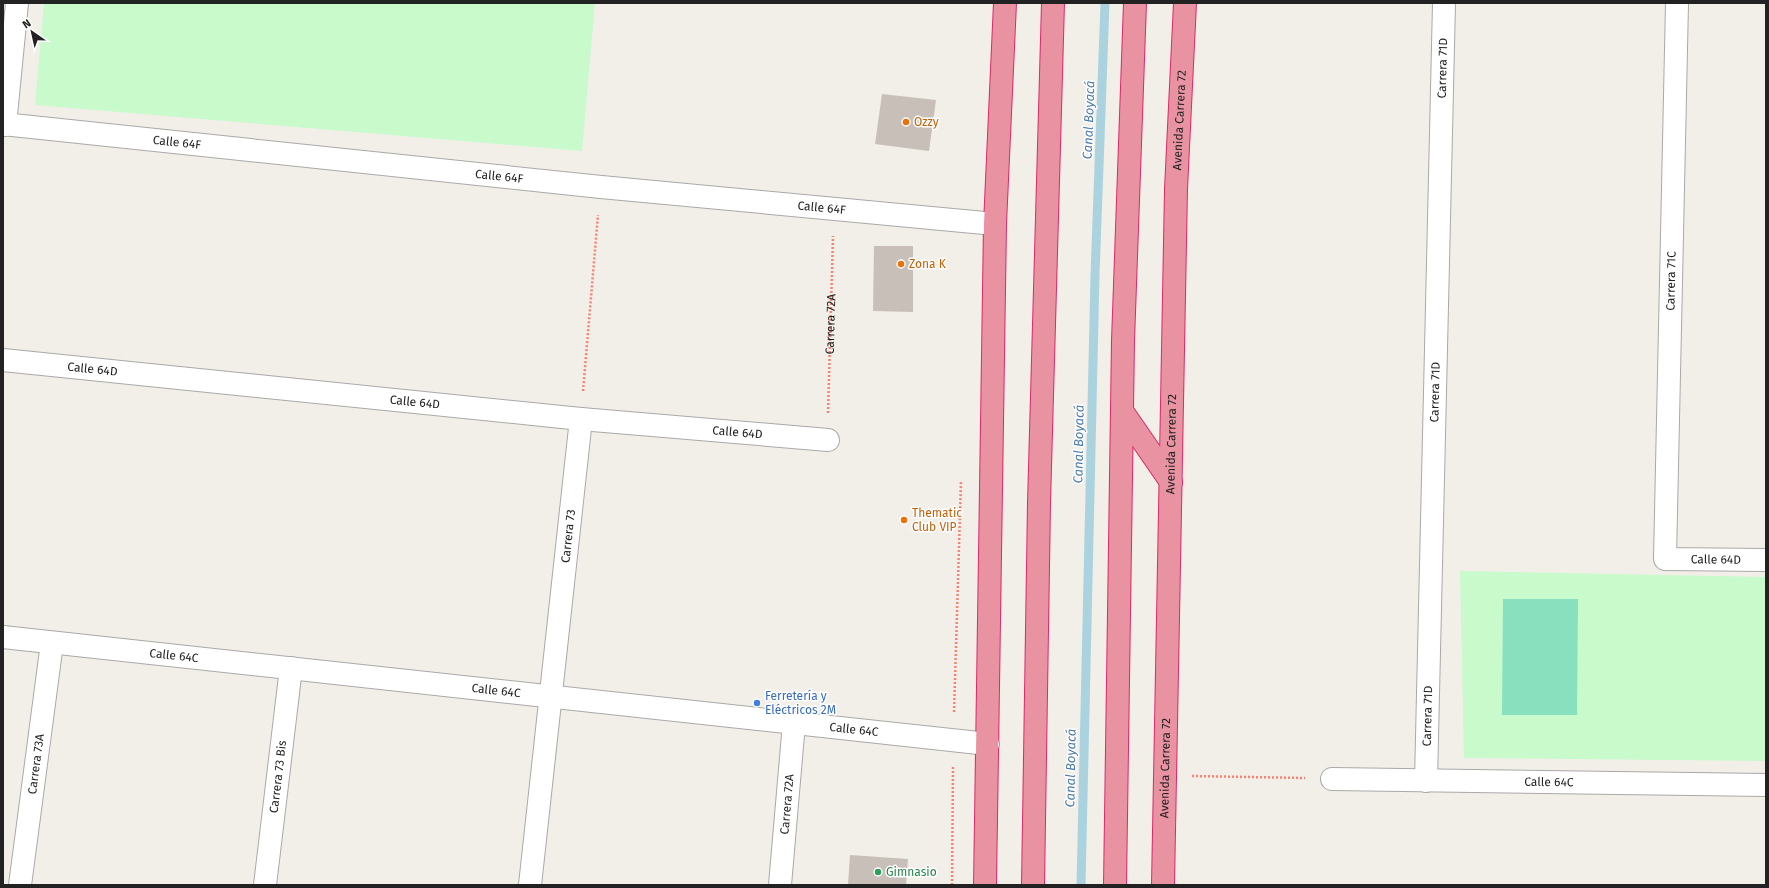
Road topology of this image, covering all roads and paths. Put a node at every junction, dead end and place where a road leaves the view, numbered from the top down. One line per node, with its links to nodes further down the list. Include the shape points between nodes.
1 (17, 3): 8 (street)
2 (1005, 3): 11 (highway)
3 (1053, 3): 34 (highway, via 1039,503)
4 (1135, 3): 13 (highway)
5 (1185, 3): 16 (highway, Avenida Carrera 72, via 1176,189)
6 (1444, 3): 27 (street, Carrera 71D)
7 (1678, 3): 17 (street, Carrera 71C)
8 (4, 124): 9 (street, Calle 64F)
9 (601, 187): 10 (street, Calle 64F); 14 (path)
10 (834, 209): 11 (street, Calle 64F); 15 (path, Carrera 72A)
11 (995, 224): 24 (highway)
12 (3, 360): 14 (street, Calle 64D)
13 (1122, 410): 16 (highway); 35 (highway)
14 (581, 419): 15 (street, Calle 64D); 22 (street, Carrera 73)
15 (828, 440)
16 (1171, 482): 25 (highway, Avenida Carrera 72)
17 (1665, 559): 18 (street, Calle 64D)
18 (1766, 560)
19 (3, 637): 20 (street, Calle 64C)
20 (52, 643): 21 (street, Calle 64C); 29 (street, Carrera 73A)
21 (291, 668): 22 (street, Calle 64C); 30 (street, Carrera 73 Bis)
22 (551, 697): 23 (street, Calle 64C); 31 (street, Carrera 73)
23 (794, 723): 24 (street, Calle 64C); 32 (street, Carrera 72A)
24 (988, 744): 33 (highway)
25 (1164, 775): 26 (path); 36 (highway, Avenida Carrera 72)
26 (1332, 779): 27 (street, Calle 64C)
27 (1426, 781): 28 (street, Calle 64C)
28 (1766, 785)
29 (20, 885)
30 (266, 885)
31 (530, 885)
32 (780, 885)
33 (985, 885)
34 (1033, 885)
35 (1115, 885)
36 (1163, 885)

